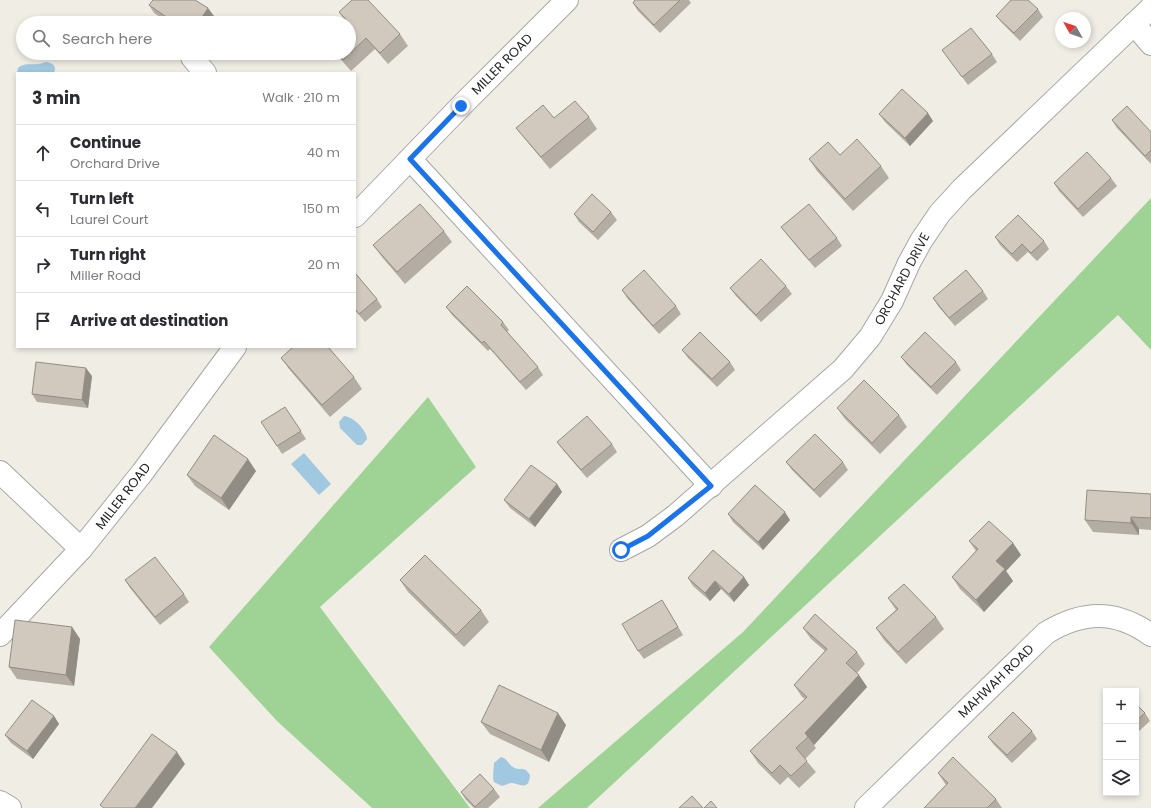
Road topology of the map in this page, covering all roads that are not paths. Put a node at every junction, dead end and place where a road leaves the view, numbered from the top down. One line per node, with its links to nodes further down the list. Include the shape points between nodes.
1 (567, 0): 5 (street, MILLER ROAD)
2 (1151, 8): 3 (street, ORCHARD DRIVE)
3 (1134, 24): 4 (street); 9 (street, ORCHARD DRIVE, via 940,213 921,241 892,301 874,331 843,369)
4 (1151, 44)
5 (410, 159): 6 (street, MILLER ROAD); 9 (street)
6 (356, 215)
7 (234, 348): 10 (street, MILLER ROAD, via 142,473)
8 (0, 472): 10 (street)
9 (711, 486): 11 (street, ORCHARD DRIVE, via 648,536)
10 (81, 549): 12 (street, MILLER ROAD)
11 (621, 550)
12 (0, 635)
13 (1151, 635): 16 (street, MAHWAH ROAD, via 1140,626 1121,619 1099,616 1081,617 1046,633)
14 (0, 802): 15 (street)
15 (10, 808)
16 (866, 808)

